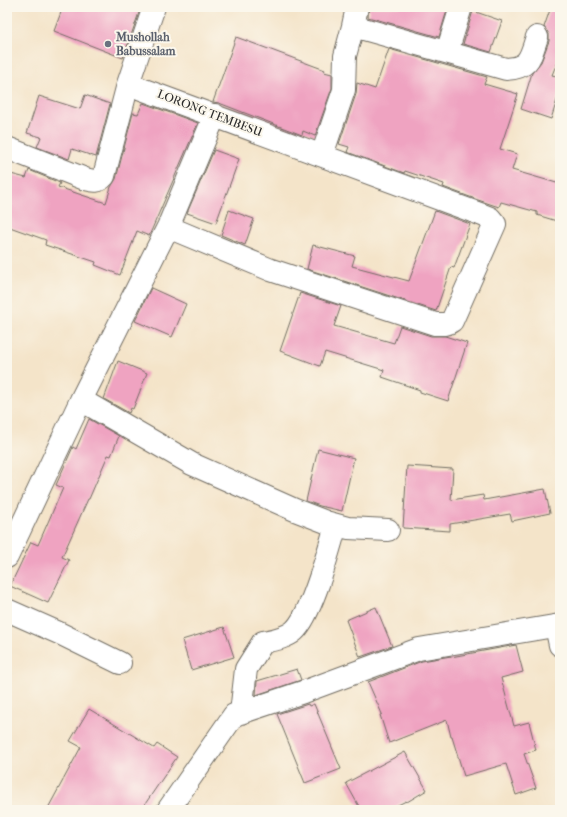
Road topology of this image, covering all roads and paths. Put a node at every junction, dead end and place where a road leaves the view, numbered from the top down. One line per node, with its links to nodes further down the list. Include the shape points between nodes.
1 (154, 7): 6 (street)
2 (461, 7): 5 (street)
3 (355, 16): 5 (street); 9 (street, via 345,56 344,90)
4 (537, 37): 5 (street, via 528,61 518,69 506,69)
5 (447, 52)
6 (128, 84): 7 (street, LORONG TEMBESU); 8 (street, via 104,176 100,180 94,182 84,179)
7 (214, 115): 9 (street, LORONG TEMBESU); 10 (street)
8 (7, 148)
9 (322, 155): 10 (street, LORONG TEMBESU, via 492,220 494,227 452,321 448,324 435,324 272,270)
10 (168, 227): 11 (street)
11 (82, 400): 12 (street, via 192,464 295,510); 14 (street)
12 (336, 524): 13 (street, via 348,528); 18 (street, via 320,580 300,624 286,636 263,642 246,668)
13 (388, 530)
14 (7, 557)
15 (7, 610): 17 (street)
16 (559, 632): 18 (street, via 419,650)
17 (120, 663)
18 (241, 713): 19 (street, via 234,715)
19 (168, 810)

